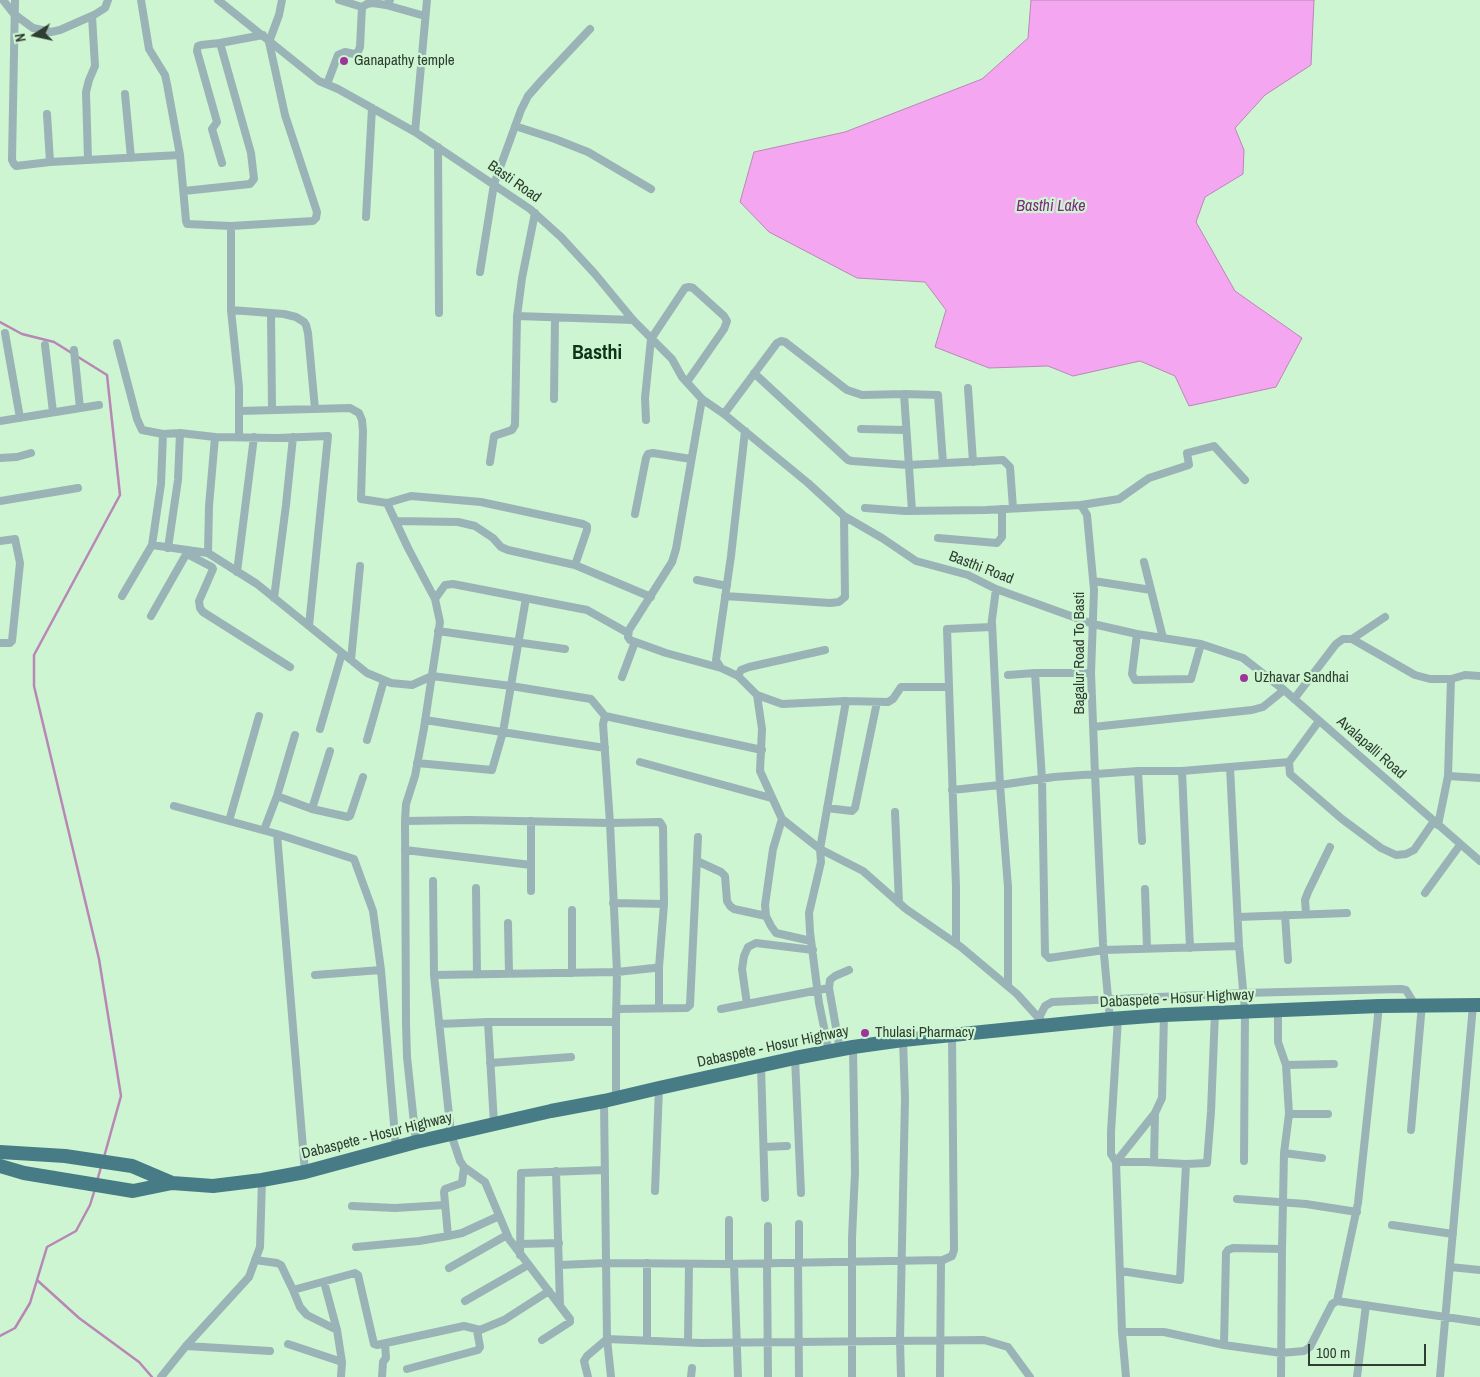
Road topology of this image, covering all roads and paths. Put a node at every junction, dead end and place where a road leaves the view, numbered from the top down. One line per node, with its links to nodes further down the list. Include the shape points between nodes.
1 (3, 0): 11 (street)
2 (15, 0): 11 (street)
3 (108, 0): 12 (street, via 105,8)
4 (141, 0): 25 (street, via 151,53 165,75)
5 (282, 0): 16 (street)
6 (339, 0): 10 (street)
7 (426, 0): 13 (street)
8 (221, 1): 15 (street, Basti Road)
9 (388, 3): 10 (street, via 367,4); 13 (street)
10 (362, 8): 18 (street, via 358,52 338,55)
11 (14, 14): 12 (street, via 33,28 51,32); 28 (street, via 12,160 16,166)
12 (92, 16): 27 (street, via 95,66 86,92)
13 (424, 16): 23 (street)
14 (590, 28): 22 (street, via 528,96)
15 (263, 35): 16 (street, Basti Road); 17 (street)
16 (269, 42): 18 (street, Basti Road); 35 (street, via 285,115 317,212 316,218 313,221)
17 (220, 43): 29 (street, via 201,45 197,50 217,122 212,128); 32 (street, via 252,153 254,179 250,184)
18 (328, 84): 20 (street, Basti Road)
19 (125, 94): 26 (street)
20 (372, 108): 23 (street, Basti Road); 34 (street)
21 (47, 114): 28 (street)
22 (515, 126): 30 (street); 31 (street, via 588,152)
23 (415, 132): 24 (street, Basti Road)
24 (438, 147): 30 (street, Basti Road); 39 (street)
25 (180, 155): 26 (street); 32 (street)
26 (131, 158): 27 (street)
27 (88, 160): 28 (street)
28 (50, 162)
29 (222, 163)
30 (494, 184): 33 (street, Basti Road); 36 (street)
31 (651, 189)
32 (184, 191): 35 (street, via 187,224)
33 (535, 213): 40 (street); 42 (street, Basti Road, via 561,236)
34 (366, 217)
35 (231, 226): 37 (street)
36 (480, 272)
37 (231, 310): 38 (street); 57 (street)
38 (271, 313): 56 (street, via 296,317 306,325); 58 (street)
39 (439, 313)
40 (517, 316): 41 (street); 76 (street, via 516,425 512,430 494,436)
41 (555, 318): 42 (street); 53 (street)
42 (633, 320): 44 (street, Basti Road)
43 (5, 333): 61 (street)
44 (651, 339): 49 (street, Basti Road, via 672,359); 49 (street, via 685,288 693,288 724,316 727,321 724,329); 62 (street)
45 (117, 343): 68 (street, via 142,430)
46 (45, 345): 59 (street)
47 (74, 350): 55 (street)
48 (754, 373): 51 (street, via 781,340 847,390 862,394); 60 (street); 79 (street, via 848,460)
49 (687, 382): 52 (street, Basti Road)
50 (968, 388): 77 (street)
51 (904, 394): 65 (street); 78 (street, via 938,395)
52 (702, 398): 60 (street, Basti Road); 75 (street)
53 (554, 399)
54 (100, 405): 55 (street)
55 (80, 408): 59 (street)
56 (315, 409): 58 (street); 83 (street, via 350,408 359,413 363,431 361,499)
57 (239, 410): 58 (street); 70 (street)
58 (272, 410)
59 (53, 412): 61 (street)
60 (724, 414): 66 (street, Basti Road)
61 (20, 418): 63 (street)
62 (646, 420)
63 (0, 421)
64 (861, 429): 65 (street)
65 (906, 430): 79 (street)
66 (745, 432): 90 (street, Basthi Road); 104 (street)
67 (180, 433): 68 (street); 69 (street); 95 (street, via 178,480)
68 (163, 434): 94 (street, via 161,484)
69 (215, 437): 70 (street); 97 (street)
70 (239, 437): 71 (street)
71 (254, 437): 72 (street); 101 (street)
72 (293, 437): 110 (street); 117 (street, via 328,436)
73 (31, 453): 74 (street)
74 (0, 458)
75 (692, 460): 89 (street, via 648,454); 109 (street, via 676,549)
76 (490, 462)
77 (973, 462): 78 (street); 86 (street, via 1003,460 1010,467)
78 (943, 463): 79 (street)
79 (908, 465): 88 (street)
80 (1245, 480): 84 (street, via 1214,446 1187,453 1190,465 1149,478 1119,499)
81 (78, 488): 82 (street)
82 (0, 501)
83 (387, 503): 91 (street); 99 (street, via 411,496 481,502 583,524 588,530)
84 (1081, 505): 86 (street); 103 (street, Bagalur Road To Basti, via 1087,515)
85 (865, 508): 88 (street)
86 (1013, 508): 87 (street)
87 (1002, 509): 88 (street); 92 (street, via 1002,537 997,543)
88 (912, 511)
89 (635, 514)
90 (844, 516): 105 (street, Basthi Road, via 916,560 968,574); 108 (street, via 845,597 839,602)
91 (396, 521): 99 (street, via 458,522 475,526 508,550); 112 (street)
92 (938, 538)
93 (0, 541): 125 (street, via 16,539 20,563 12,641)
94 (152, 545): 95 (street); 107 (street)
95 (168, 548): 96 (street)
96 (187, 553): 97 (street); 113 (street); 132 (street, via 213,569 199,602 203,612)
97 (208, 553): 101 (street)
98 (1144, 562): 106 (street)
99 (575, 565): 109 (street)
100 (360, 566): 131 (street)
101 (237, 572): 110 (street)
102 (697, 580): 104 (street)
103 (1094, 582): 106 (street); 116 (street, Bagalur Road To Basti)
104 (727, 586): 108 (street)
105 (996, 589): 115 (street); 116 (street, Basthi Road)
106 (1151, 590): 121 (street)
107 (122, 596)
108 (725, 596): 133 (street, via 716,660)
109 (651, 597): 119 (street)
110 (274, 598): 117 (street)
111 (526, 598): 112 (street, via 448,584); 119 (street, via 587,610); 123 (street)
112 (435, 599): 118 (street, via 440,622)
113 (151, 616)
114 (1385, 617): 122 (street)
115 (992, 622): 144 (street, via 991,626 946,629); 173 (street)
116 (1093, 624): 120 (street, Basthi Road); 134 (street, Bagalur Road To Basti)
117 (309, 626): 129 (street)
118 (438, 631): 123 (street); 137 (street)
119 (628, 633): 124 (street, via 630,640)
120 (1137, 634): 121 (street, Basthi Road); 126 (street, via 1132,674 1135,680 1191,679)
121 (1163, 638): 126 (street, Basthi Road)
122 (1352, 639): 141 (street, via 1415,675); 147 (street, via 1343,639 1336,644)
123 (517, 641): 127 (street); 143 (street)
124 (635, 642): 133 (street); 138 (street)
125 (0, 643)
126 (1201, 644): 130 (street, Basthi Road)
127 (565, 649)
128 (825, 650): 139 (street, via 749,667 741,670)
129 (342, 653): 131 (street); 155 (street)
130 (1242, 658): 145 (street, Avalapalli Road)
131 (351, 660): 142 (street, via 367,674)
132 (290, 667)
133 (721, 668): 139 (street)
134 (1091, 672): 135 (street); 154 (street, Bagalur Road To Basti)
135 (1036, 673): 136 (street); 172 (street)
136 (1008, 675)
137 (432, 676): 142 (street, via 412,685); 143 (street); 152 (street)
138 (622, 676)
139 (738, 676): 146 (street)
140 (1480, 676): 141 (street)
141 (1451, 679): 169 (street)
142 (384, 680): 158 (street)
143 (511, 686): 151 (street, via 591,699); 156 (street)
144 (949, 687): 149 (street, via 901,687 890,702); 174 (street)
145 (1284, 690): 147 (street, Avalapalli Road); 154 (street, via 1263,707 1252,710)
146 (757, 695): 148 (street, via 782,704); 160 (street)
147 (1294, 699): 153 (street, Avalapalli Road)
148 (846, 701): 149 (street); 179 (street)
149 (877, 702): 179 (street, via 855,808 852,811)
150 (260, 716): 182 (street)
151 (605, 716): 159 (street); 160 (street)
152 (425, 720): 156 (street); 164 (street)
153 (1319, 721): 163 (street); 186 (street, Avalapalli Road)
154 (1093, 727): 168 (street, Bagalur Road To Basti)
155 (320, 729)
156 (503, 732): 159 (street); 164 (street, via 492,770)
157 (296, 735): 175 (street)
158 (367, 740)
159 (605, 748): 185 (street)
160 (762, 750): 176 (street, via 760,771)
161 (330, 751): 178 (street)
162 (640, 762): 176 (street)
163 (1289, 762): 165 (street); 186 (street, via 1290,774 1342,819 1396,855 1414,850)
164 (417, 763): 183 (street)
165 (1230, 767): 167 (street); 211 (street)
166 (1138, 771): 167 (street); 168 (street); 190 (street)
167 (1182, 771): 217 (street)
168 (1095, 774): 172 (street); 219 (street, Bagalur Road To Basti)
169 (1448, 776): 171 (street); 186 (street)
170 (363, 777): 178 (street, via 348,818)
171 (1480, 778)
172 (1042, 779): 173 (street); 219 (street, via 1045,954 1048,958)
173 (1000, 785): 174 (street); 230 (street, via 1008,887)
174 (952, 790): 214 (street)
175 (277, 796): 178 (street); 187 (street)
176 (771, 798): 181 (street)
177 (174, 806): 182 (street)
178 (312, 808)
179 (827, 808): 193 (street)
180 (895, 812): 203 (street)
181 (782, 819): 193 (street); 210 (street, via 773,849)
182 (229, 821): 187 (street)
183 (405, 821): 184 (street); 194 (street)
184 (531, 821): 185 (street); 197 (street)
185 (610, 823): 204 (street); 205 (street, via 662,824)
186 (1436, 823): 191 (street, Avalapalli Road)
187 (264, 830): 188 (street)
188 (276, 834): 222 (street, via 354,859 373,911); 282 (street)
189 (698, 836): 195 (street)
190 (1142, 841)
191 (1460, 845): 196 (street, Avalapalli Road); 202 (street)
192 (1330, 847): 208 (street, via 1305,900)
193 (820, 849): 203 (street, via 863,871); 213 (street, via 821,862 810,913)
194 (405, 850): 197 (street); 268 (street, via 407,1057)
195 (697, 861): 210 (street, via 724,876 730,906); 239 (street, via 690,1005 687,1008)
196 (1480, 861)
197 (531, 865): 201 (street)
198 (433, 881): 229 (street)
199 (476, 888): 228 (street)
200 (1145, 889): 216 (street)
201 (531, 891)
202 (1425, 894)
203 (899, 903): 214 (street)
204 (613, 904): 205 (street); 225 (street)
205 (664, 904): 221 (street)
206 (572, 910): 224 (street)
207 (1347, 913): 208 (street)
208 (1306, 914): 209 (street)
209 (1285, 915): 211 (street); 220 (street)
210 (766, 916): 213 (street, via 776,933)
211 (1238, 917): 215 (street)
212 (508, 923): 226 (street)
213 (811, 941): 218 (street)
214 (956, 943): 230 (street)
215 (1239, 946): 217 (street); 233 (street)
216 (1146, 948): 217 (street); 219 (street)
217 (1190, 948)
218 (813, 950): 232 (street); 235 (street, via 756,943 748,946 742,969)
219 (1104, 950): 234 (street, Bagalur Road To Basti)
220 (1288, 960)
221 (658, 966): 225 (street); 239 (street)
222 (381, 970): 227 (street); 271 (street)
223 (849, 970): 231 (street, via 830,980)
224 (572, 972): 225 (street); 226 (street)
225 (617, 972): 240 (street)
226 (509, 973): 228 (street)
227 (315, 975)
228 (477, 975): 229 (street)
229 (434, 976): 250 (street)
230 (1008, 986): 249 (street)
231 (829, 988): 232 (street); 253 (street)
232 (818, 991): 235 (street); 253 (street)
233 (1244, 993): 234 (street); 236 (street, via 1401,988); 243 (street)
234 (1108, 998): 246 (street, Bagalur Road To Basti); 249 (street, via 1052,1002 1045,1006)
235 (747, 1004): 241 (street)
236 (1419, 1005): 237 (highway, Dabaspete - Hosur Highway); 238 (highway, Dabaspete - Hosur Highway); 266 (street)
237 (1478, 1005): 298 (street)
238 (1379, 1006): 242 (highway, Dabaspete - Hosur Highway); 292 (street)
239 (659, 1008): 240 (street)
240 (616, 1009): 248 (street)
241 (721, 1009)
242 (1278, 1010): 243 (highway, Dabaspete - Hosur Highway); 258 (street, via 1278,1042)
243 (1245, 1011): 244 (highway, Dabaspete - Hosur Highway); 275 (street)
244 (1215, 1012): 245 (highway, Dabaspete - Hosur Highway); 278 (street, via 1207,1163)
245 (1164, 1015): 246 (highway, Dabaspete - Hosur Highway); 262 (street, via 1162,1098)
246 (1114, 1018): 249 (highway, Dabaspete - Hosur Highway); 276 (street, Bagalur Road To Basti, via 1111,1154)
247 (488, 1022): 248 (street); 250 (street); 256 (street)
248 (616, 1022): 261 (street)
249 (1043, 1022): 251 (highway, Dabaspete - Hosur Highway)
250 (439, 1024): 267 (street)
251 (952, 1036): 252 (highway, Dabaspete - Hosur Highway); 308 (street, via 954,1250 952,1256)
252 (903, 1040): 253 (highway, Dabaspete - Hosur Highway); 307 (street)
253 (841, 1050): 255 (highway, Dabaspete - Hosur Highway); 309 (street, via 855,1172)
254 (571, 1058): 256 (street)
255 (795, 1058): 259 (highway, Dabaspete - Hosur Highway); 286 (street)
256 (490, 1062): 265 (street)
257 (1334, 1064): 258 (street)
258 (1286, 1065): 263 (street)
259 (762, 1066): 260 (highway, Dabaspete - Hosur Highway); 270 (street)
260 (659, 1088): 261 (highway, Dabaspete - Hosur Highway); 285 (street)
261 (610, 1100): 265 (highway, Dabaspete - Hosur Highway); 280 (street)
262 (1155, 1113): 276 (street); 277 (street)
263 (1289, 1114): 264 (street); 272 (street)
264 (1328, 1114)
265 (494, 1124): 267 (highway, Dabaspete - Hosur Highway)
266 (1411, 1130)
267 (451, 1134): 268 (highway, Dabaspete - Hosur Highway); 279 (street)
268 (416, 1142): 271 (highway, Dabaspete - Hosur Highway)
269 (787, 1146): 270 (street)
270 (764, 1147): 287 (street)
271 (396, 1148): 282 (highway, Dabaspete - Hosur Highway)
272 (1284, 1153): 273 (street); 289 (street)
273 (1322, 1158)
274 (1, 1159): 284 (highway, Dabaspete - Hosur Highway, via 65,1156 132,1166); 284 (highway, Dabaspete - Hosur Highway, via 24,1173 133,1191)
275 (1244, 1161)
276 (1116, 1162): 277 (street); 321 (street, Bagalur Road To Basti)
277 (1154, 1162): 278 (street)
278 (1186, 1164): 321 (street, via 1180,1280)
279 (464, 1167): 290 (street, via 462,1184 445,1189); 293 (street, via 485,1182)
280 (605, 1170): 281 (street); 311 (street)
281 (556, 1171): 301 (street); 302 (street, via 520,1174)
282 (304, 1172): 283 (highway, Dabaspete - Hosur Highway)
283 (262, 1180): 284 (highway, Dabaspete - Hosur Highway, via 212,1186); 306 (street, via 260,1246)
284 (172, 1183)
285 (656, 1191)
286 (801, 1193)
287 (765, 1198)
288 (1237, 1199): 289 (street)
289 (1283, 1203): 292 (street); 304 (street)
290 (445, 1205): 291 (street); 300 (street)
291 (352, 1206)
292 (1357, 1212): 326 (street)
293 (499, 1216): 299 (street); 300 (street)
294 (729, 1220): 315 (street)
295 (799, 1224): 310 (street)
296 (1392, 1225): 298 (street)
297 (768, 1226): 312 (street)
298 (1453, 1234): 318 (street)
299 (507, 1235): 305 (street); 319 (street)
300 (448, 1236): 303 (street)
301 (559, 1243): 302 (street); 317 (street)
302 (520, 1244): 305 (street)
303 (356, 1247)
304 (1282, 1249): 346 (street, via 1233,1248 1226,1253); 349 (street)
305 (520, 1255): 316 (street)
306 (255, 1260): 323 (street, via 278,1263); 347 (street, via 249,1277)
307 (902, 1260): 308 (street); 309 (street); 338 (street)
308 (943, 1260): 339 (street)
309 (852, 1261): 310 (street); 337 (street)
310 (798, 1262): 312 (street); 340 (street)
311 (606, 1263): 313 (street); 317 (street); 334 (street)
312 (767, 1263): 315 (street); 343 (street)
313 (647, 1264): 314 (street); 336 (street)
314 (689, 1264): 315 (street); 341 (street)
315 (732, 1264): 342 (street)
316 (528, 1265): 324 (street); 325 (street)
317 (560, 1265): 327 (street)
318 (1450, 1267): 320 (street); 329 (street)
319 (449, 1268)
320 (1480, 1270)
321 (1121, 1272): 333 (street, Bagalur Road To Basti)
322 (324, 1282): 323 (street); 331 (street); 345 (street, via 355,1273 358,1275 374,1344)
323 (293, 1290): 331 (street, via 306,1315)
324 (549, 1291): 327 (street); 332 (street, via 504,1320)
325 (465, 1301)
326 (1337, 1301): 328 (street); 349 (street, via 1332,1304 1307,1350)
327 (560, 1305): 335 (street, via 570,1322)
328 (1366, 1305): 329 (street); 368 (street)
329 (1445, 1317): 330 (street); 369 (street)
330 (1480, 1322)
331 (337, 1330): 350 (street)
332 (477, 1330): 345 (street, via 464,1326); 352 (street, via 478,1350)
333 (1122, 1332): 346 (street, via 1164,1332); 366 (street, Bagalur Road To Basti)
334 (607, 1339): 336 (street); 356 (street, via 586,1356); 357 (street)
335 (542, 1340)
336 (647, 1340): 341 (street)
337 (852, 1340): 338 (street); 340 (street); 362 (street)
338 (900, 1340): 339 (street); 363 (street)
339 (940, 1340): 364 (street); 365 (street, via 984,1340 1008,1347)
340 (798, 1341): 343 (street); 361 (street)
341 (688, 1342): 342 (street)
342 (737, 1342): 343 (street); 359 (street)
343 (768, 1342): 360 (street)
344 (288, 1344): 350 (street)
345 (385, 1344): 355 (street)
346 (1224, 1344): 349 (street)
347 (186, 1346): 348 (street); 353 (street)
348 (270, 1351)
349 (1282, 1352): 367 (street)
350 (342, 1362): 354 (street)
351 (692, 1368): 358 (street)
352 (407, 1369)
353 (164, 1377)
354 (341, 1377)
355 (382, 1377)
356 (588, 1377)
357 (610, 1377)
358 (692, 1377)
359 (738, 1377)
360 (768, 1377)
361 (799, 1377)
362 (852, 1377)
363 (901, 1377)
364 (940, 1377)
365 (1030, 1377)
366 (1126, 1377)
367 (1282, 1377)
368 (1357, 1377)
369 (1440, 1377)

